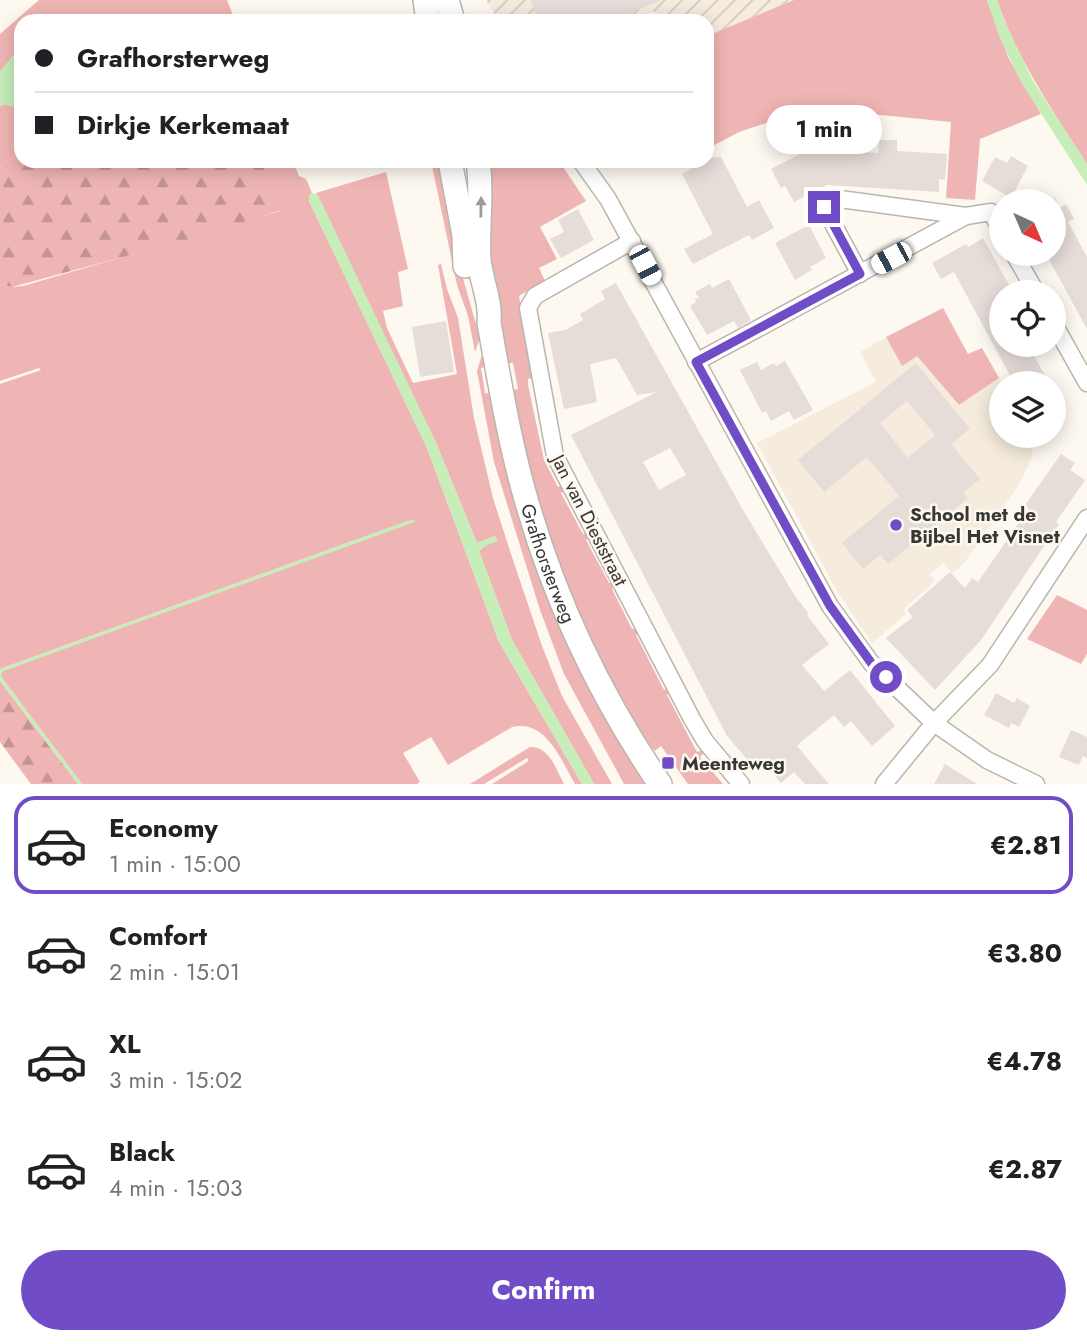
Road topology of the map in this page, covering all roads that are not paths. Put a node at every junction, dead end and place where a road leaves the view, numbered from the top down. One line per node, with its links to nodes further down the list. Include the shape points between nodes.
1 (451, 168): 8 (main road, Grafhorsterweg, via 469,283 474,302)
2 (479, 168): 8 (main road, Grafhorsterweg, one-way to 2, via 480,263)
3 (586, 168): 6 (street)
4 (989, 212): 5 (street)
5 (966, 216): 7 (street); 7 (street, via 840,200 824,207)
6 (632, 241): 10 (street); 15 (street, Jan van Dieststraat, via 536,296 528,308 555,456 705,741)
7 (860, 274): 10 (street)
8 (489, 323): 14 (main road, Grafhorsterweg, via 508,425 547,565 593,672)
9 (1066, 345): 11 (street)
10 (696, 362): 13 (street, via 830,606 872,664)
11 (1087, 383)
12 (1087, 518): 13 (street, via 990,665)
13 (934, 723): 16 (street); 17 (street, via 987,760)
14 (660, 784)
15 (741, 784)
16 (884, 784)
17 (1036, 784)

